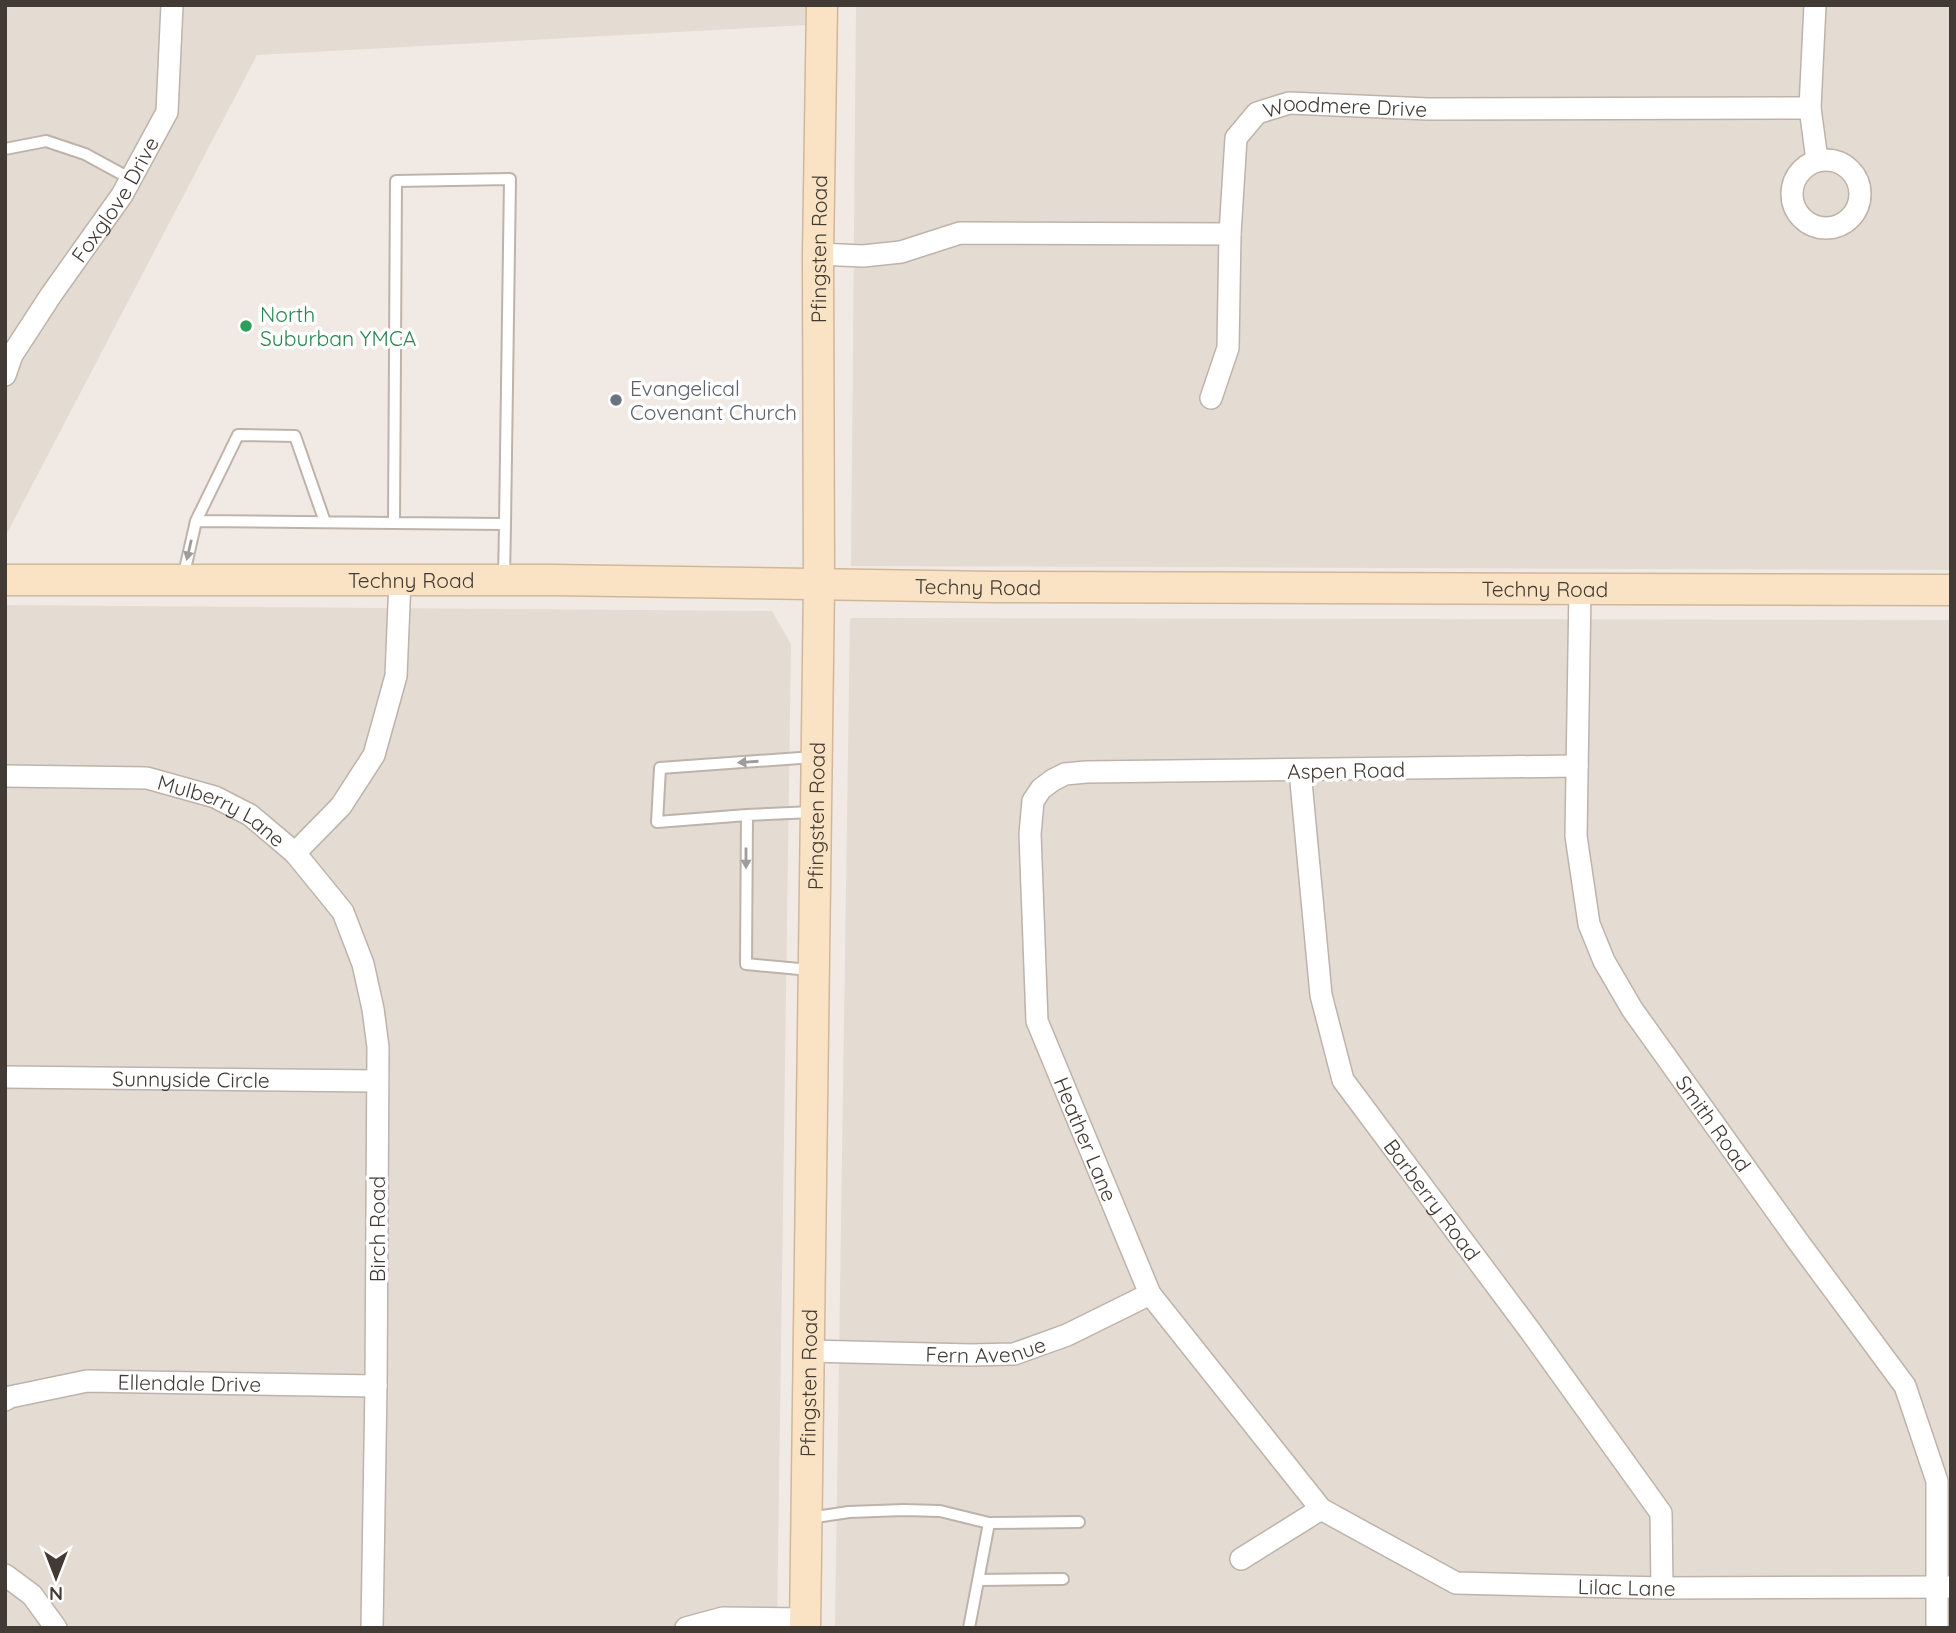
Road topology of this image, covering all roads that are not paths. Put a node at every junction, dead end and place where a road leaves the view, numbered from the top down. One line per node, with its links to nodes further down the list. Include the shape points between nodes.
1 (172, 5): 7 (street, Foxglove Drive, via 167,112)
2 (822, 5): 9 (main road, Pfingsten Road)
3 (1815, 5): 4 (street)
4 (1810, 108): 6 (street); 8 (street, Woodmere Drive, via 1428,110 1289,103 1258,113 1236,138)
5 (5, 149): 7 (lane, via 46,141 85,154)
6 (1817, 160)
7 (131, 179): 10 (street, Foxglove Drive, via 12,355)
8 (1230, 234): 9 (street, via 960,233 901,252); 11 (street, Woodmere Drive, via 1228,348)
9 (818, 254): 20 (main road, Pfingsten Road)
10 (5, 375)
11 (1212, 398)
12 (196, 521): 13 (lane); 13 (lane, via 238,435 249,435 295,436); 17 (lane, one-way to 17)
13 (325, 522): 14 (lane)
14 (394, 523): 15 (lane); 15 (lane, via 396,181 510,179)
15 (505, 524): 19 (lane)
16 (5, 580): 17 (main road, Techny Road)
17 (183, 580): 18 (main road, Techny Road)
18 (400, 580): 19 (main road, Techny Road); 30 (street, Mulberry Lane, via 396,676 374,755 341,806)
19 (504, 580): 20 (main road, Techny Road)
20 (818, 585): 21 (main road, Techny Road); 23 (main road, Pfingsten Road)
21 (1580, 589): 22 (main road, Techny Road); 24 (street, Smith Road)
22 (1951, 590)
23 (816, 757): 28 (main road, Pfingsten Road); 29 (lane, one-way to 29, via 660,768 657,822)
24 (1577, 766): 25 (street, Aspen Road); 46 (street, Smith Road, via 1576,836 1589,924 1604,961 1632,1009 1905,1386 1937,1481)
25 (1300, 771): 26 (street, Aspen Road); 47 (street, Barberry Road, via 1321,995 1343,1080 1661,1513)
26 (1115, 772): 34 (street, Heather Lane, via 1065,774 1041,789 1033,801 1030,834 1037,1021)
27 (5, 776): 30 (street, Mulberry Lane, via 148,778 215,797 250,815)
28 (816, 812): 29 (lane); 31 (main road, Pfingsten Road)
29 (747, 815): 31 (lane, one-way to 31, via 746,964)
30 (295, 853): 33 (street, Birch Road, via 343,912 363,964 378,1047)
31 (814, 970): 35 (main road, Pfingsten Road)
32 (5, 1077): 33 (street, Sunnyside Circle)
33 (377, 1081): 36 (street, Birch Road)
34 (1150, 1294): 35 (street, Fern Avenue, via 1067,1335 1014,1354); 38 (street, Heather Lane)
35 (810, 1351): 39 (main road, Pfingsten Road)
36 (376, 1386): 37 (street, Ellendale Drive, via 87,1381); 50 (street, Birch Road)
37 (5, 1400)
38 (1321, 1509): 42 (street); 47 (street, Lilac Lane, via 1456,1583)
39 (807, 1519): 41 (lane, via 904,1510 940,1511); 48 (main road, Pfingsten Road)
40 (1080, 1522): 41 (lane)
41 (989, 1523): 45 (lane)
42 (1241, 1559)
43 (5, 1575): 49 (street, via 32,1595)
44 (1063, 1579): 45 (lane)
45 (978, 1580): 52 (lane)
46 (1944, 1587): 47 (street, Lilac Lane); 53 (street, Smith Road)
47 (1662, 1588)
48 (805, 1623): 51 (street, via 723,1618)
49 (56, 1628)
50 (372, 1628)
51 (686, 1628)
52 (969, 1628)
53 (1937, 1628)

